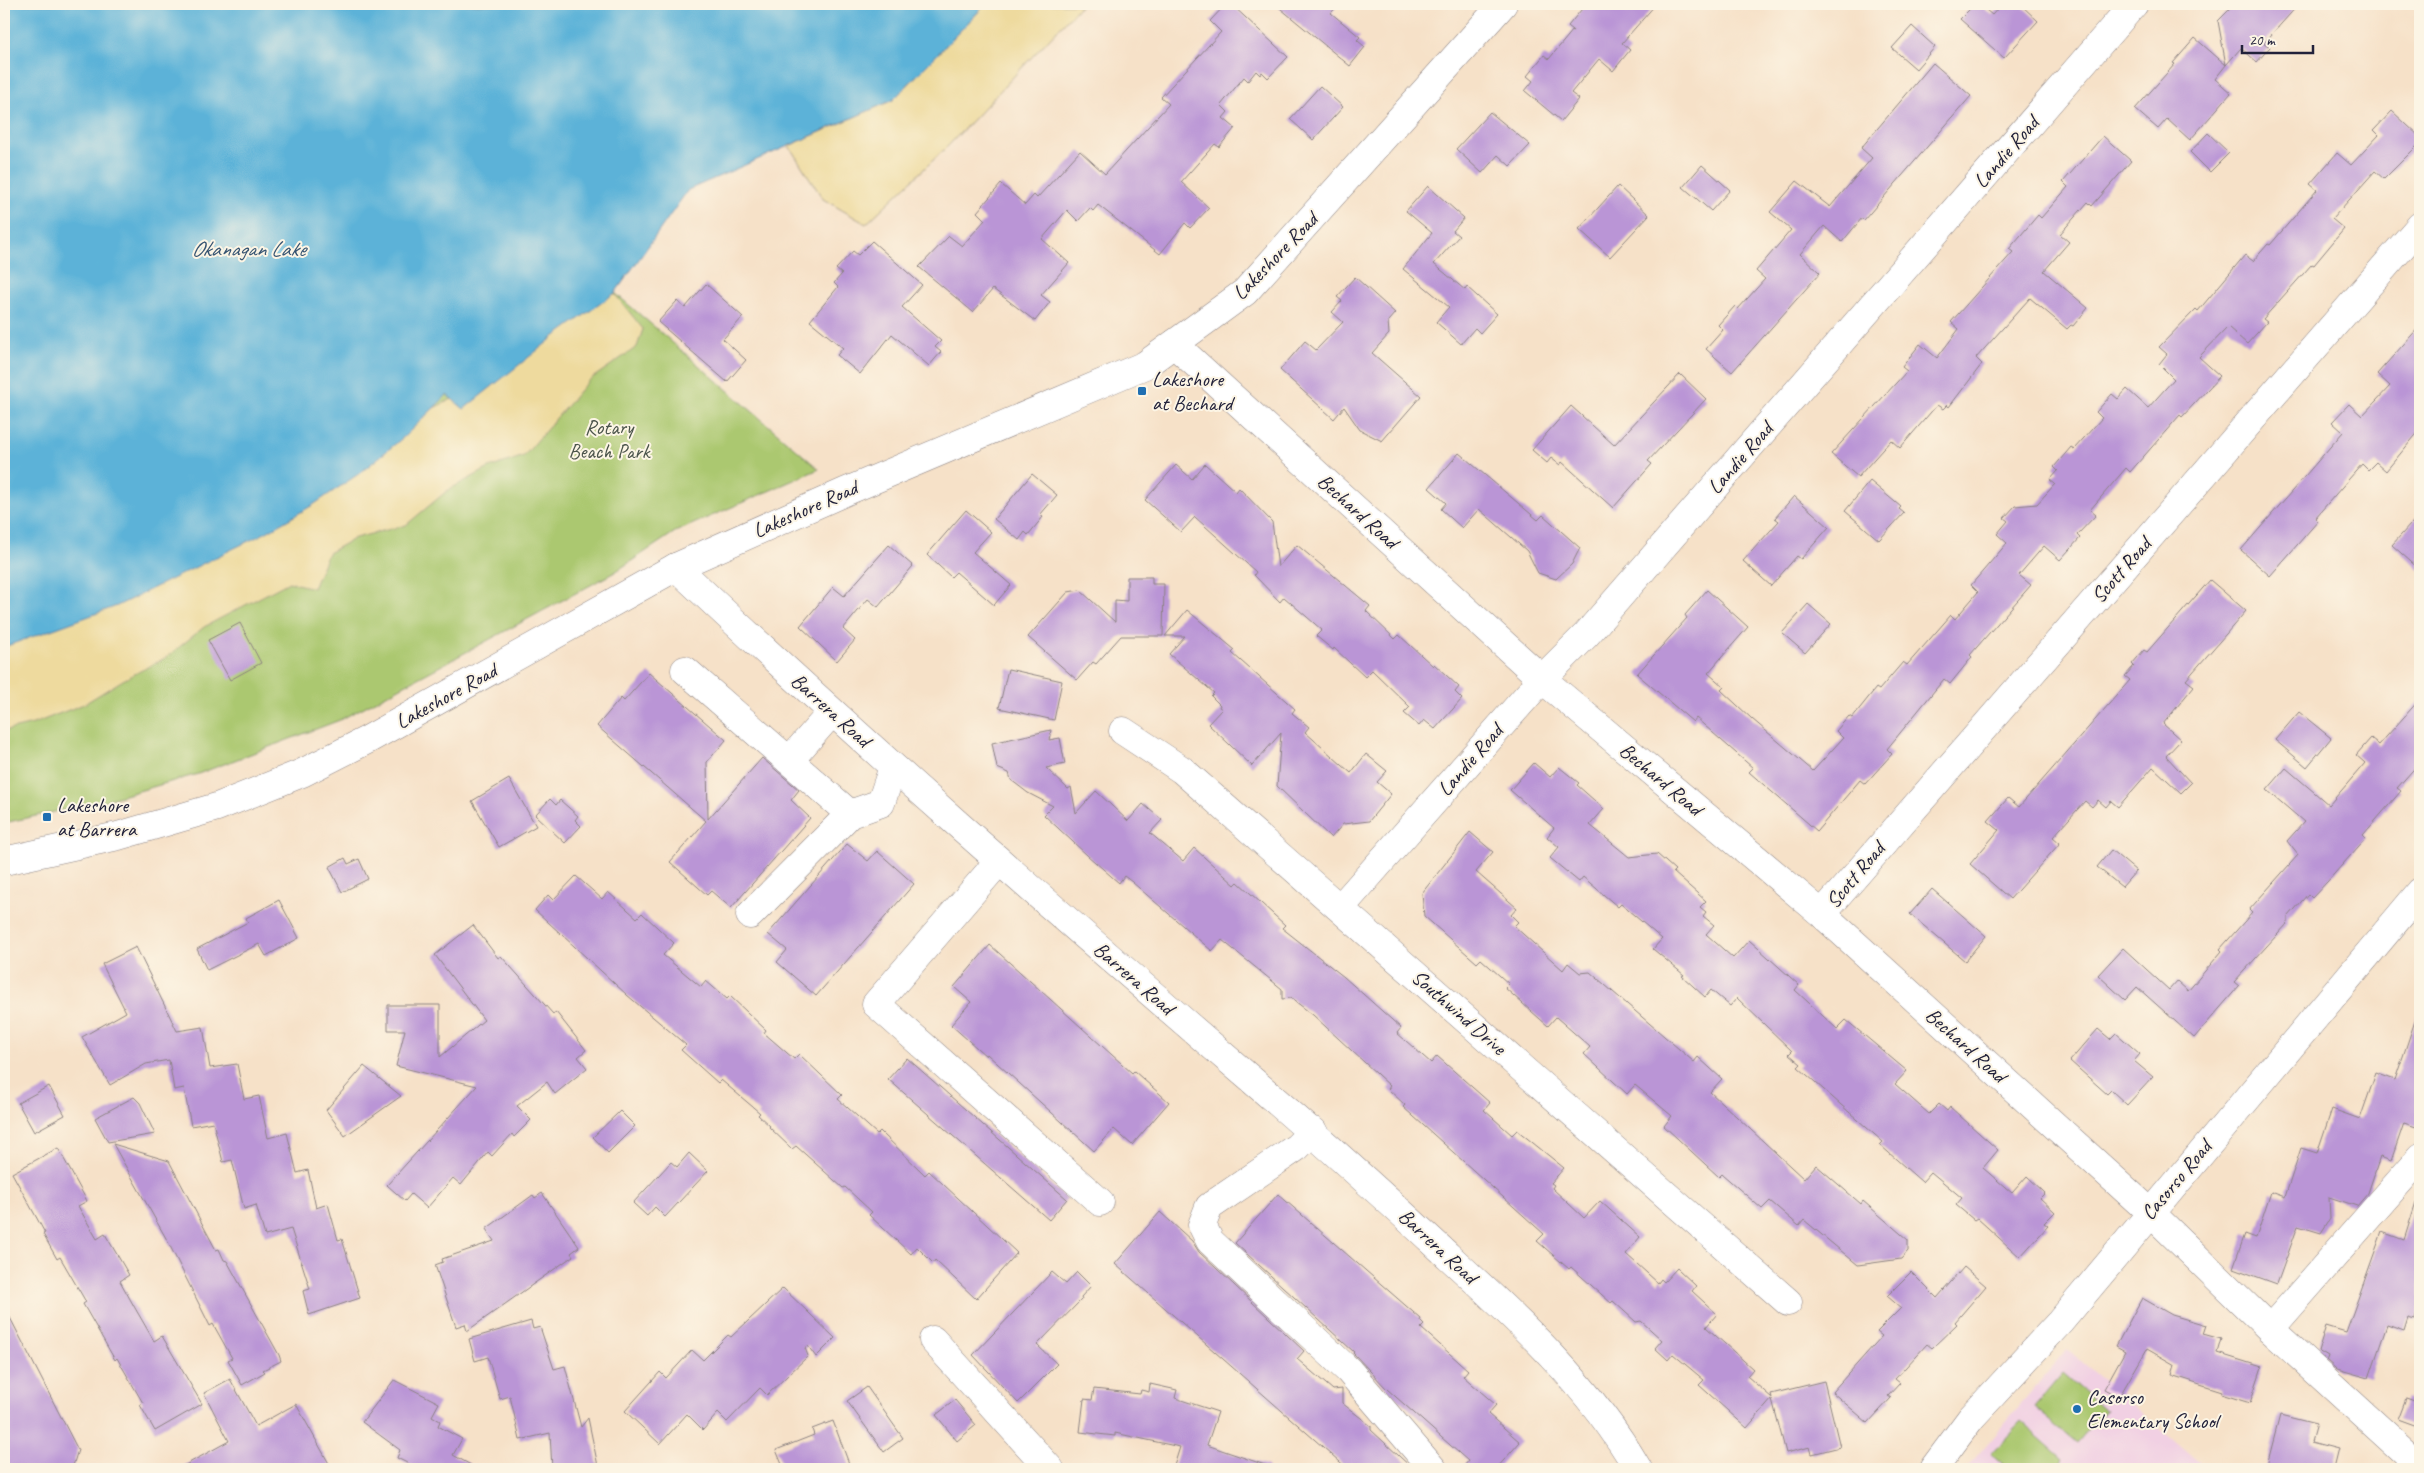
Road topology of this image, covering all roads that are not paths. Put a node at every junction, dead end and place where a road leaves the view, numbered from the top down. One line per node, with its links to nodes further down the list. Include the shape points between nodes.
1 (1503, 4): 4 (street, Lakeshore Road, via 1245,292)
2 (2134, 4): 7 (street, Landie Road, via 1592,627)
3 (2420, 226): 18 (street, Scott Road)
4 (1174, 344): 5 (street, Lakeshore Road, via 1145,365); 7 (street, Bechard Road)
5 (676, 567): 8 (street, Barrera Road); 13 (street, Lakeshore Road, via 302,773 217,807 136,831)
6 (685, 670): 10 (street)
7 (1542, 679): 16 (street, Landie Road); 18 (street, Bechard Road)
8 (832, 712): 10 (street); 11 (street, Barrera Road)
9 (1123, 731): 16 (street, Southwind Drive, via 1182,770)
10 (789, 761): 12 (street)
11 (894, 767): 12 (street, via 881,803); 14 (street, Barrera Road)
12 (850, 814): 17 (street)
13 (4, 860)
14 (999, 861): 19 (street, Barrera Road); 21 (street, via 876,1004)
15 (2420, 892): 22 (street, Casorso Road)
16 (1341, 907): 23 (street, Southwind Drive)
17 (750, 914)
18 (1822, 914): 22 (street, Bechard Road)
19 (1313, 1131): 26 (street, Barrera Road, via 1528,1330); 29 (street, via 1297,1147 1209,1207 1202,1225 1210,1241 1349,1371)
20 (2420, 1158): 24 (street)
21 (1100, 1202)
22 (2150, 1212): 24 (street, Bechard Road); 32 (street, Casorso Road, via 2060,1322 1971,1418)
23 (1788, 1302)
24 (2270, 1329): 27 (street, Bechard Road)
25 (933, 1340): 28 (street)
26 (1586, 1395): 30 (street, Barrera Road); 31 (street, Barrera Road, via 1620,1438)
27 (2420, 1466)
28 (1050, 1469)
29 (1432, 1469)
30 (1616, 1469)
31 (1638, 1469)
32 (1933, 1469)

